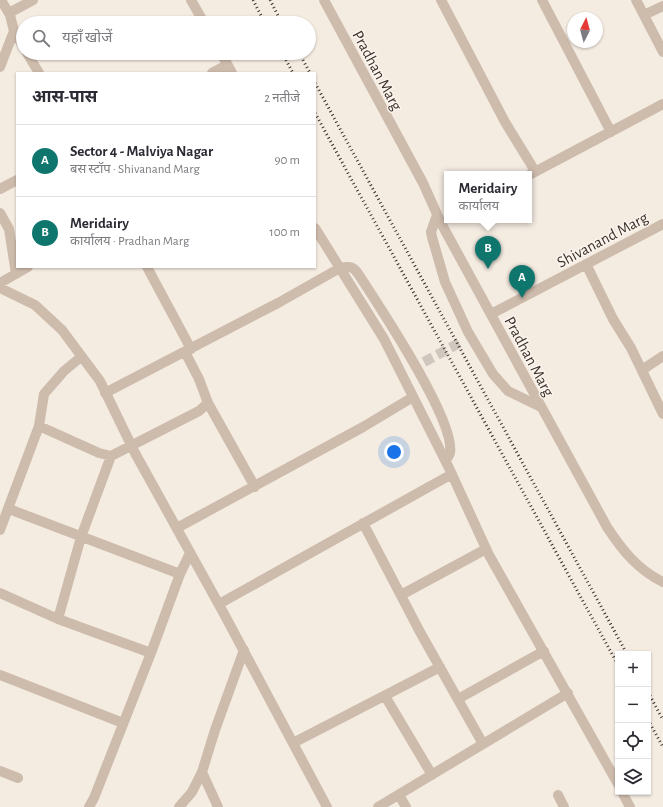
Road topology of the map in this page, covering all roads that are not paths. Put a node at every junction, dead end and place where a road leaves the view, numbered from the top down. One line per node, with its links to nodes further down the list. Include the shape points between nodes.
1 (1, 0): 9 (street)
2 (33, 0): 9 (street)
3 (191, 0): 11 (street)
4 (324, 0): 28 (street, Pradhan Marg)
5 (441, 0): 23 (street)
6 (542, 0): 22 (street)
7 (636, 0): 10 (street)
8 (663, 6): 10 (street)
9 (9, 13): 12 (street)
10 (644, 15): 14 (street)
11 (200, 16)
12 (14, 31): 13 (street); 17 (street)
13 (16, 34)
14 (663, 52)
15 (31, 60): 19 (street)
16 (224, 60): 18 (street)
17 (0, 67)
18 (229, 69): 20 (street)
19 (38, 72)
20 (216, 72)
21 (663, 104): 22 (street)
22 (611, 132): 24 (street)
23 (531, 171)
24 (532, 173)
25 (16, 181): 26 (street)
26 (0, 189)
27 (0, 213): 35 (street, via 9,229)
28 (442, 220): 38 (street, Pradhan Marg); 46 (street, via 431,232 432,237 445,282 467,339 508,391)
29 (663, 224): 31 (street, Shivanand Marg)
30 (316, 230): 34 (street)
31 (586, 264): 38 (street, Shivanand Marg); 42 (street)
32 (26, 268): 35 (street)
33 (147, 268): 39 (street)
34 (340, 268): 39 (street); 44 (street, via 384,339); 51 (street, via 355,268 420,364 445,428 450,448)
35 (16, 274): 36 (street)
36 (0, 284)
37 (0, 288): 41 (street, via 35,305 62,330)
38 (491, 314): 46 (street, Pradhan Marg)
39 (188, 350): 43 (street); 45 (street)
40 (663, 356): 42 (street)
41 (81, 357): 43 (street, via 100,381); 48 (street, via 64,371 44,394)
42 (642, 370): 47 (street)
43 (105, 393): 49 (street)
44 (414, 397): 51 (street); 53 (street)
45 (208, 403): 49 (street, via 199,411); 53 (street)
46 (541, 407): 62 (street, Pradhan Marg, via 618,544 650,576)
47 (663, 414)
48 (39, 426): 50 (street); 54 (street)
49 (131, 445): 50 (street); 56 (street)
50 (111, 456): 58 (street)
51 (446, 461): 52 (street)
52 (452, 474): 55 (street); 59 (street)
53 (255, 486): 56 (street)
54 (9, 509): 57 (street); 58 (street)
55 (363, 523): 64 (street); 65 (street)
56 (177, 528): 60 (street)
57 (0, 530)
58 (81, 537): 61 (street); 66 (street)
59 (486, 549): 64 (street); 68 (street)
60 (190, 553): 61 (street); 65 (street)
61 (180, 574): 69 (street)
62 (663, 582)
63 (0, 593): 66 (street)
64 (401, 595): 70 (street)
65 (219, 604): 67 (street)
66 (58, 619): 69 (street)
67 (244, 650): 76 (street); 79 (street)
68 (544, 651): 72 (street); 74 (street)
69 (151, 652): 75 (street)
70 (440, 667): 73 (street); 74 (street)
71 (0, 675): 75 (street)
72 (568, 693): 77 (street); 82 (street)
73 (385, 696): 76 (street); 80 (street)
74 (458, 699): 77 (street)
75 (123, 723): 86 (street)
76 (293, 743): 89 (street)
77 (483, 744): 80 (street)
78 (0, 771): 81 (street)
79 (202, 772): 87 (street, via 192,792); 88 (street)
80 (432, 775): 83 (street)
81 (18, 778)
82 (615, 779)
83 (398, 795): 90 (street); 91 (street)
84 (558, 795): 92 (street)
85 (624, 795): 93 (street)
86 (89, 807)
87 (180, 807)
88 (218, 807)
89 (327, 807)
90 (378, 807)
91 (406, 807)
92 (564, 807)
93 (630, 807)

